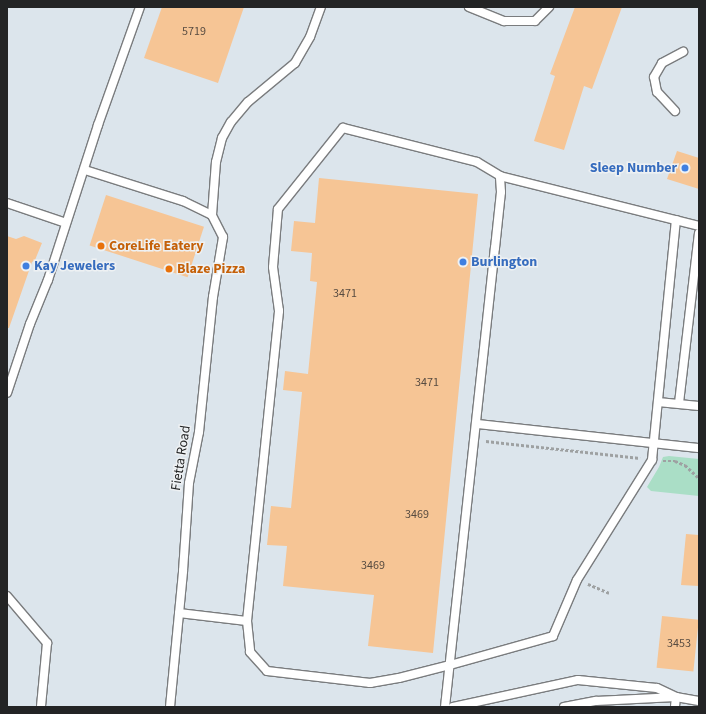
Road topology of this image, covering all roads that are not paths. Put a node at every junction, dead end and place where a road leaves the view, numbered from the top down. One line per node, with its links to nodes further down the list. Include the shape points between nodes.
1 (140, 7): 7 (lane, via 98,125)
2 (320, 7): 10 (lane, via 310,37 295,63 248,102 231,122 222,138 216,162)
3 (469, 7): 4 (lane, via 504,20 535,21)
4 (549, 7)
5 (683, 52): 6 (lane, via 662,63 654,77 657,92)
6 (676, 111)
7 (85, 170): 10 (lane, via 183,201); 12 (lane)
8 (500, 176): 11 (lane); 19 (lane, via 501,192); 24 (lane, via 477,162 343,128 278,209 273,267 279,311)
9 (7, 203): 12 (lane)
10 (212, 215): 23 (lane, Fietta Road, via 223,237 213,297 199,432 189,483)
11 (676, 220): 13 (lane); 16 (lane)
12 (66, 223): 15 (lane)
13 (699, 226)
14 (699, 234): 17 (lane)
15 (7, 393)
16 (658, 402): 17 (lane); 20 (lane)
17 (679, 403): 18 (lane)
18 (699, 406)
19 (477, 424): 20 (lane); 25 (lane)
20 (654, 442): 21 (lane); 25 (lane, via 652,460 577,580 553,636)
21 (699, 448)
22 (7, 596): 28 (lane, via 47,643)
23 (179, 613): 24 (lane); 29 (lane, Fietta Road)
24 (247, 621): 25 (lane, via 250,652 267,671 370,683)
25 (450, 665): 30 (lane)
26 (676, 697): 27 (lane); 31 (lane, via 657,688 578,680); 32 (lane, via 596,701); 33 (lane)
27 (699, 701)
28 (41, 707)
29 (170, 707)
30 (445, 707)
31 (453, 707)
32 (564, 707)
33 (675, 707)

